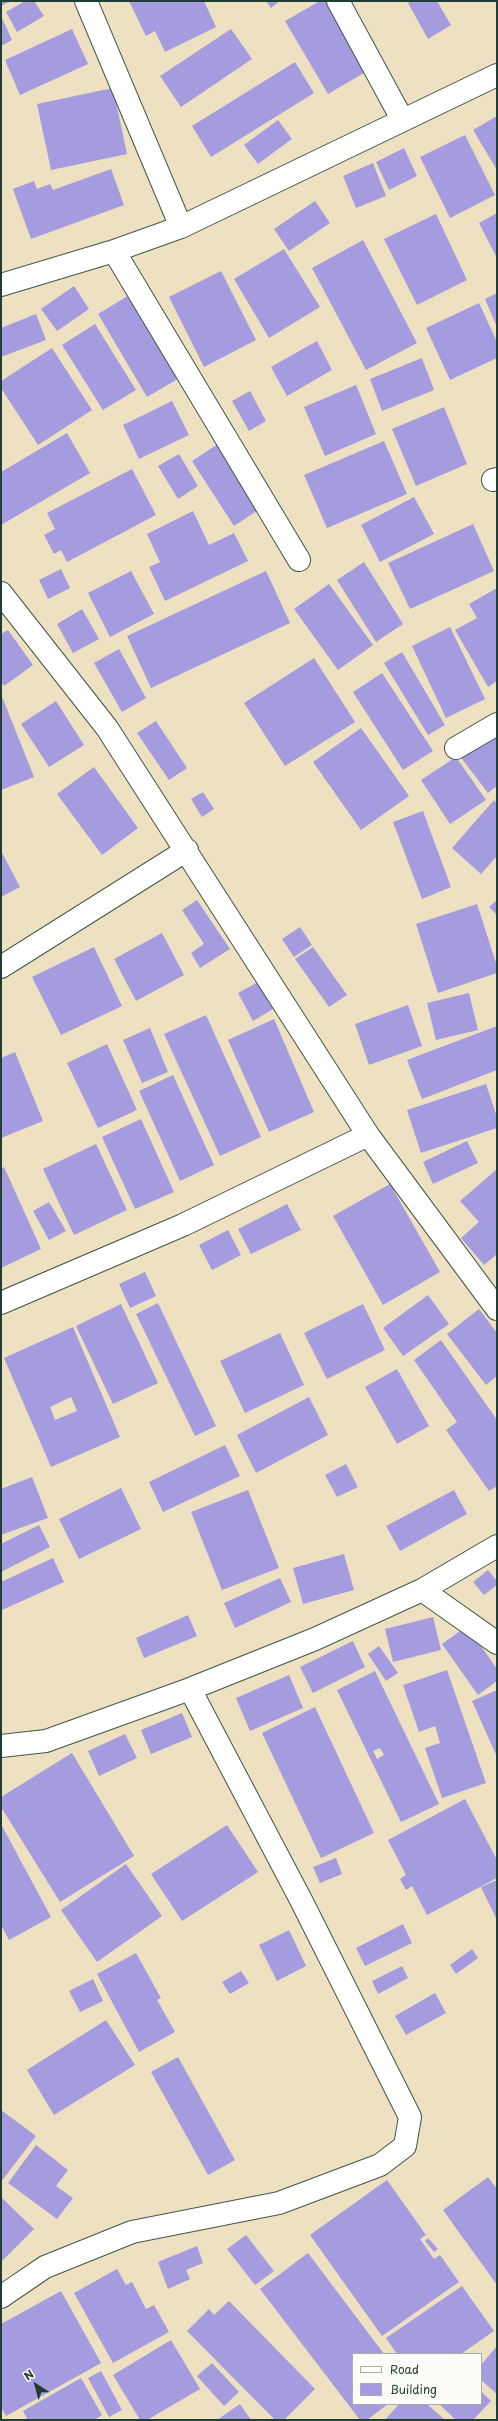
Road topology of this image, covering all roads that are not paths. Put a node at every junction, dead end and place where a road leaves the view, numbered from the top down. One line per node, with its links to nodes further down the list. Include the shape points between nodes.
1 (86, 1): 5 (street)
2 (338, 1): 4 (street)
3 (497, 74): 4 (street)
4 (402, 119): 5 (street)
5 (180, 227): 6 (street)
6 (114, 251): 7 (street); 8 (street)
7 (1, 285)
8 (299, 560)
9 (1, 594): 12 (street, via 107,728)
10 (497, 724): 11 (street)
11 (456, 748)
12 (187, 850): 13 (street); 14 (street)
13 (1, 967)
14 (368, 1135): 15 (street, via 183,1225); 16 (street)
15 (1, 1303)
16 (497, 1309)
17 (497, 1546): 18 (street)
18 (422, 1590): 19 (street); 20 (street, via 315,1639)
19 (497, 1643)
20 (190, 1689): 21 (street, via 46,1742); 22 (street, via 302,1902 410,2117 405,2146 380,2166 279,2203 132,2232 45,2267)
21 (1, 1746)
22 (1, 2297)

